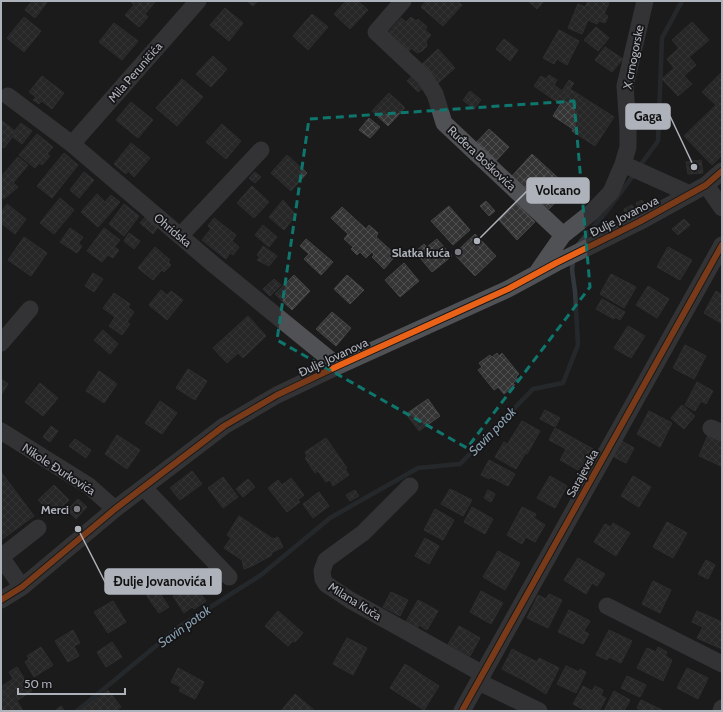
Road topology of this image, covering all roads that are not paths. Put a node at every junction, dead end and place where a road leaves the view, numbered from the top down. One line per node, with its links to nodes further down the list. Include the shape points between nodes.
1 (198, 1): 5 (street, Mila Peruničića)
2 (403, 1): 12 (street, Ruđera Boškovića, via 376,32 425,78 435,94 444,123)
3 (639, 3): 7 (street, X crnogorske, via 625,86)
4 (8, 96): 5 (street, Ohridska)
5 (72, 144): 13 (street, Ohridska)
6 (261, 150): 13 (street)
7 (628, 166): 10 (street); 12 (street, X crnogorske, via 611,192 592,212)
8 (722, 171): 9 (street, Đulje Jovanova)
9 (706, 185): 10 (street, Đulje Jovanova); 11 (street)
10 (690, 194): 15 (street, Đulje Jovanova)
11 (722, 208)
12 (563, 235): 15 (street, X crnogorske)
13 (180, 236): 18 (street, Ohridska)
14 (722, 245): 30 (street, Sarajevska)
15 (536, 273): 18 (street, Đulje Jovanova, via 508,289)
16 (30, 309): 17 (street)
17 (1, 343)
18 (338, 366): 21 (street, Đulje Jovanova, via 224,426)
19 (1, 432): 22 (street, Nikole Đurkovića, via 89,486)
20 (410, 486): 30 (street, Milana Kuča, via 362,533 326,560 322,571 323,579 326,584 350,600)
21 (144, 488): 22 (street, Đulje Jovanova); 25 (street)
22 (115, 509): 26 (street, Đulje Jovanova)
23 (38, 528): 24 (street)
24 (1, 557): 26 (street)
25 (229, 577)
26 (22, 587): 27 (street, Đulje Jovanova)
27 (1, 600)
28 (607, 606): 29 (street)
29 (722, 664)
30 (481, 678): 31 (street, Sarajevska); 32 (street, Milana Kuča)
31 (462, 711)
32 (539, 711)

